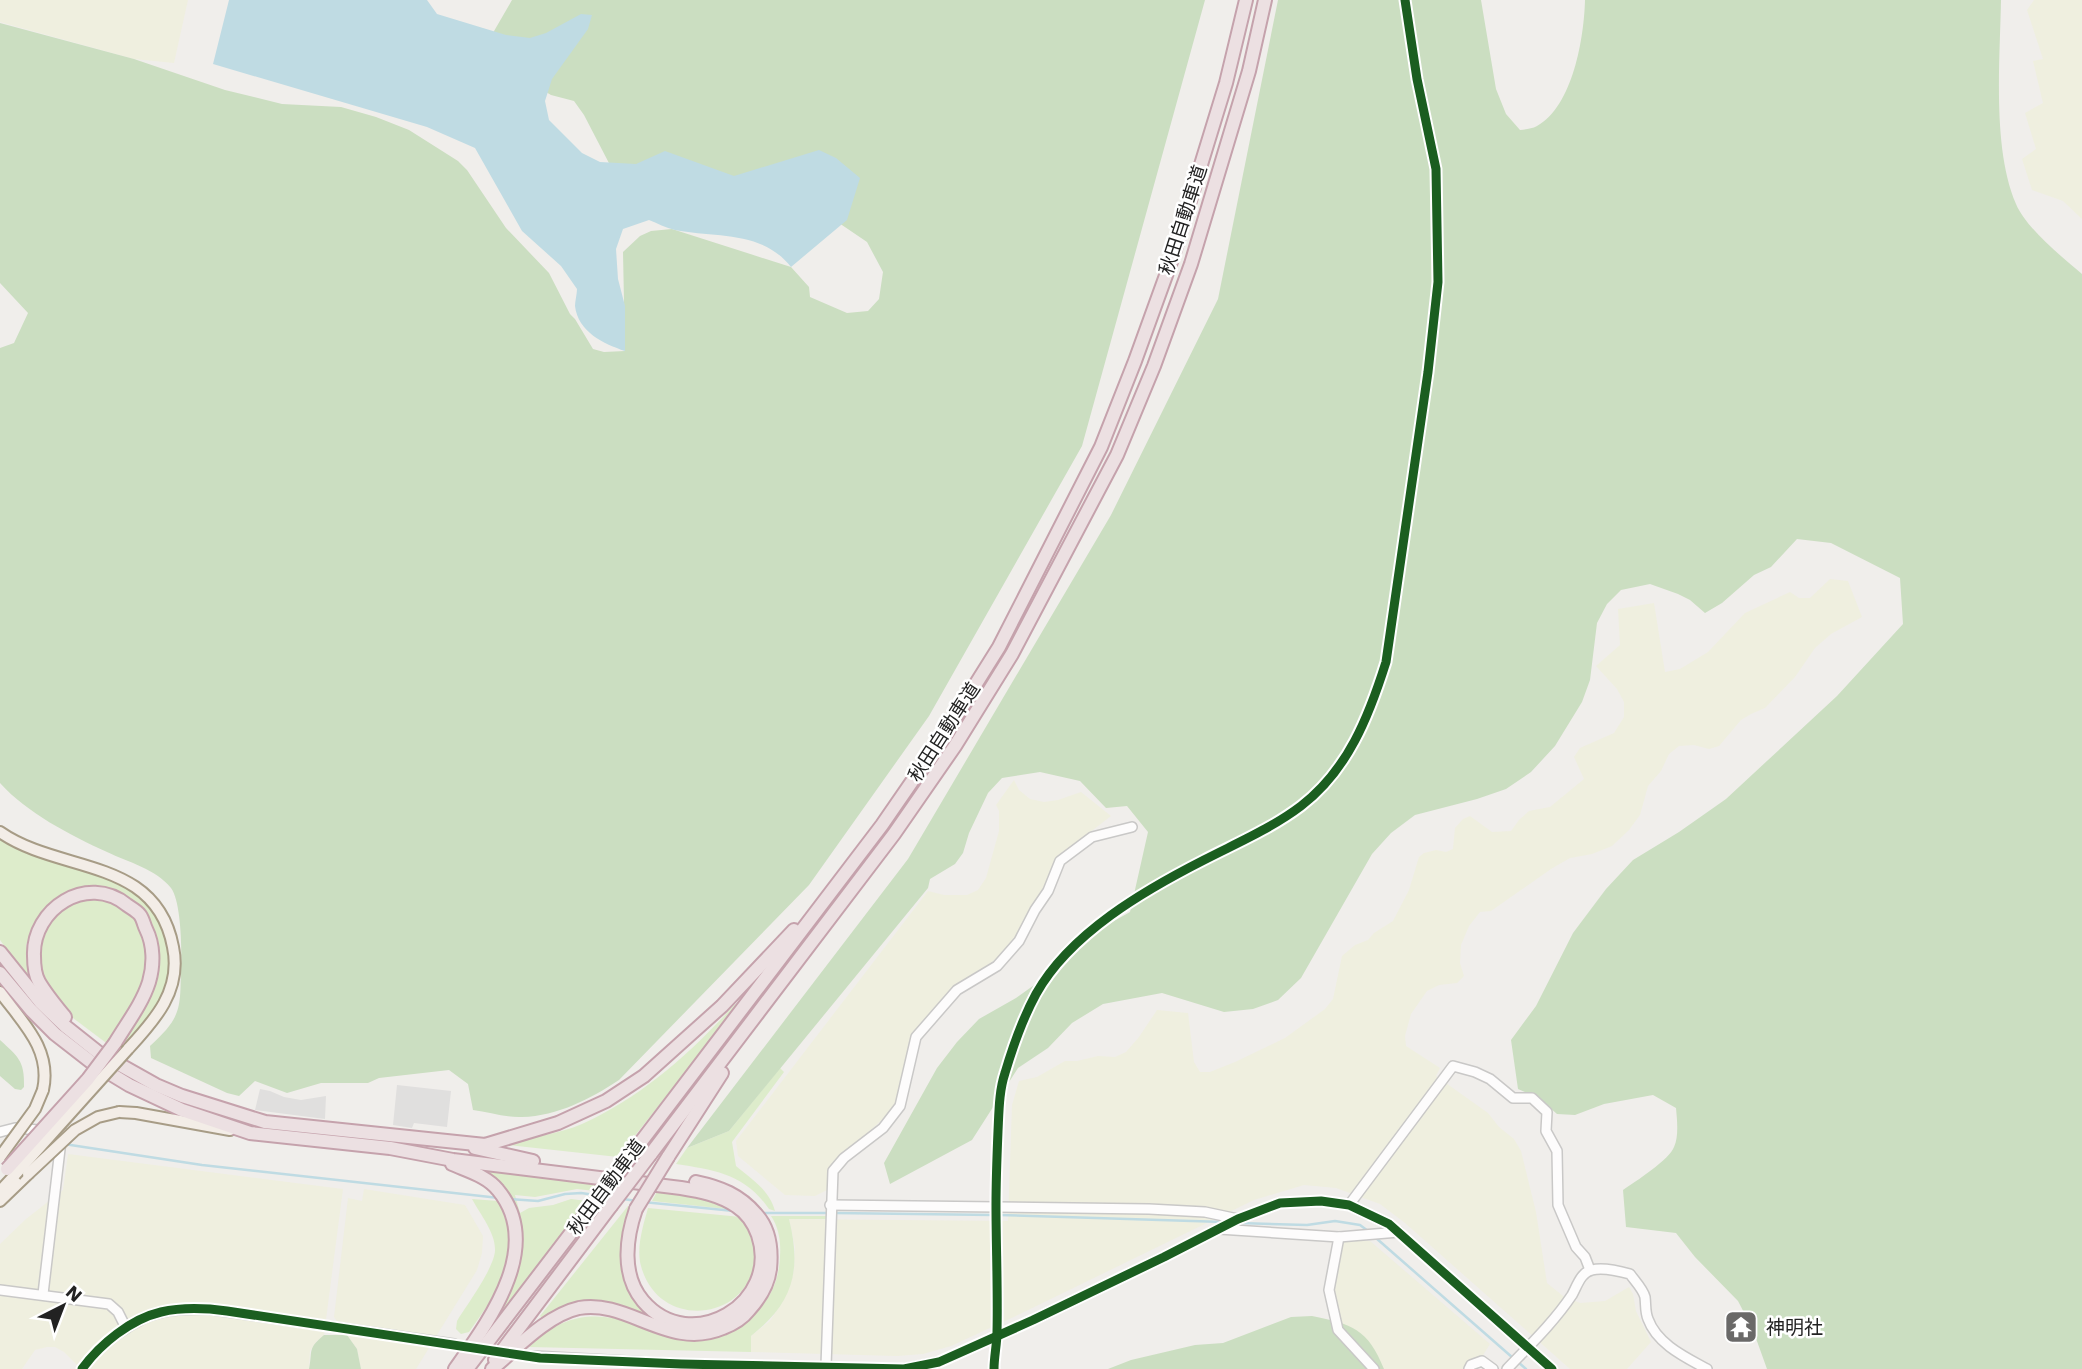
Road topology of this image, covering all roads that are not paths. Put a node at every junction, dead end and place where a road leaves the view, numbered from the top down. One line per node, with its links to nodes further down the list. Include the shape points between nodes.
1 (1246, 0): 6 (highway, 秋田自動車道, via 1226,83 1172,256 1101,447 999,647 942,738)
2 (1265, 0): 9 (highway, 秋田自動車道, via 1249,71 1191,264 1117,455 1012,653 955,747)
3 (1405, 0): 22 (street, via 1436,169 1438,282 1394,611 1373,705 1345,757 1303,805 1132,901 1071,950 1048,976 1004,1076)
4 (1132, 827): 20 (street, via 1092,837 1060,861 1019,941 997,965 957,990 916,1037 900,1106 883,1128 833,1171)
5 (0, 832): 17 (main road, bridge, via 24,846 110,873 135,886 165,919 175,953 168,999 150,1026)
6 (840, 881): 14 (highway, via 722,1006 644,1076 558,1124 485,1145); 39 (highway, 秋田自動車道, bridge)
7 (0, 952): 11 (highway, via 41,1003)
8 (0, 974): 13 (highway, via 55,1034 91,1062 181,1110)
9 (778, 988): 15 (highway, bridge, via 668,1157 636,1209 630,1227 626,1252 639,1296 668,1321 687,1326 711,1323 736,1309 761,1271 763,1250 757,1231 748,1216 726,1200 691,1190 453,1160); 40 (highway, 秋田自動車道, bridge)
10 (0, 992): 16 (main road, bridge, via 29,1030 45,1066 35,1109)
11 (99, 1053): 14 (highway, via 182,1096 265,1122); 17 (highway, bridge, via 38,981 34,940 57,905 72,896 104,893 139,915 151,939 149,982 115,1043)
12 (0, 1132): 29 (street, via 15,1128 61,1132)
13 (250, 1133): 15 (highway); 19 (main road, bridge, via 136,1113 98,1117 75,1130)
14 (458, 1143): 40 (highway, via 520,1159 720,1188 742,1199 758,1215 772,1254 761,1297 731,1325 693,1335 600,1308 579,1308 543,1326)
15 (433, 1156): 38 (highway, via 498,1189 514,1220 513,1265 506,1283 486,1323)
16 (0, 1157)
17 (7, 1174): 18 (main road)
18 (0, 1191)
19 (0, 1201)
20 (830, 1205): 22 (street); 35 (street)
21 (1349, 1205): 23 (street, via 1280,1203); 25 (street); 27 (street, via 1453,1066 1490,1079 1513,1098 1532,1098 1547,1112 1546,1131 1557,1151 1558,1205)
22 (996, 1208): 23 (street, via 1205,1212); 31 (street)
23 (1238, 1219): 24 (street)
24 (1219, 1229): 26 (street); 31 (street)
25 (1399, 1232): 26 (street); 33 (street)
26 (1339, 1237): 42 (street, via 1329,1290 1338,1330)
27 (1590, 1270): 33 (street); 46 (street, via 1630,1274 1645,1295 1648,1321 1662,1340)
28 (0, 1290): 29 (street)
29 (43, 1294): 30 (street, via 109,1304)
30 (126, 1328): 32 (street, via 160,1312 207,1309); 37 (street)
31 (997, 1335): 35 (street, via 939,1362 904,1369); 41 (street)
32 (454, 1344)
33 (1525, 1350): 36 (street); 45 (street)
34 (534, 1356): 35 (street)
35 (826, 1366)
36 (1510, 1366)
37 (82, 1369)
38 (454, 1369)
39 (467, 1369)
40 (490, 1369)
41 (994, 1369)
42 (1374, 1369)
43 (1469, 1369): 44 (street, via 1482,1361)
44 (1493, 1369)
45 (1552, 1369)
46 (1707, 1369)

